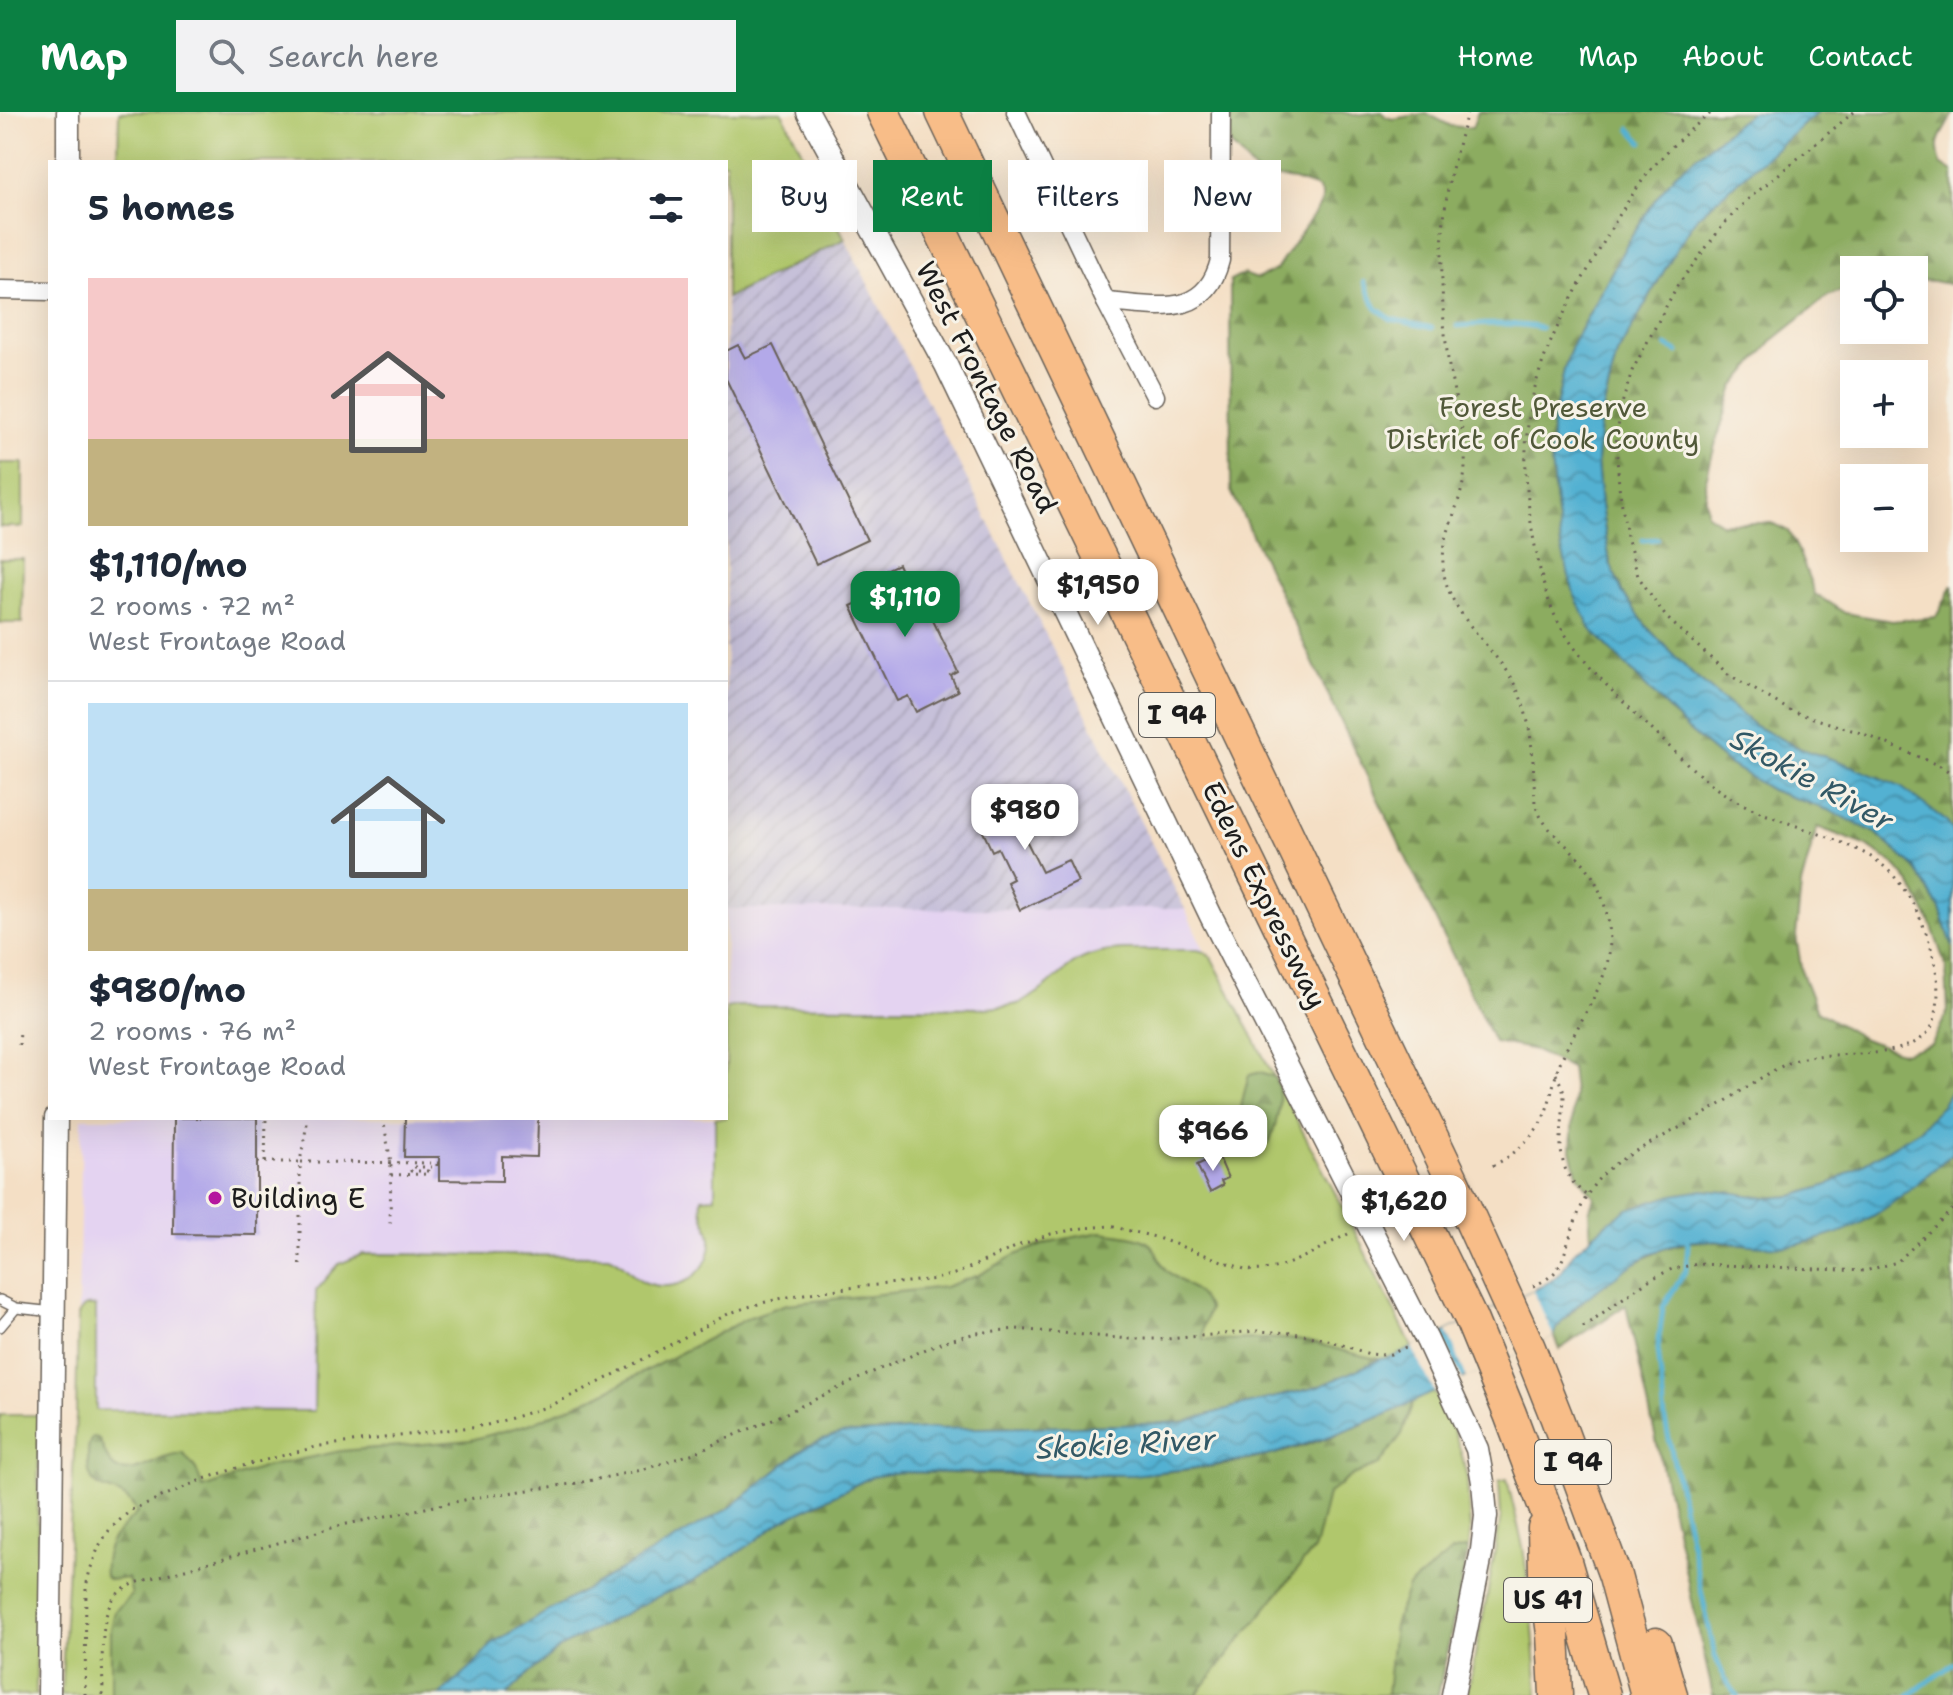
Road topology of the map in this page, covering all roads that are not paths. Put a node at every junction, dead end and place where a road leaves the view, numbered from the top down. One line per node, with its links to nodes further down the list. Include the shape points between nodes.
1 (68, 112): 7 (street)
2 (808, 112): 20 (street, West Frontage Road, via 953,379 1211,916 1340,1167 1418,1343 1449,1387 1477,1449 1486,1516)
3 (883, 112): 17 (highway, Edens Expressway / I 94, via 1471,1319)
4 (942, 112): 18 (highway, Edens Expressway / I 94, via 1438,1148 1521,1294 1529,1348)
5 (1016, 112): 10 (street)
6 (1221, 112): 10 (street, via 1220,260 1210,287 1174,307)
7 (68, 160)
8 (0, 290): 9 (street)
9 (48, 291)
10 (1106, 302): 11 (street)
11 (1155, 396)
12 (56, 1120): 15 (street)
13 (0, 1300): 14 (lane)
14 (16, 1308): 15 (lane); 16 (lane)
15 (54, 1312): 19 (street)
16 (0, 1327)
17 (1544, 1505): 21 (highway, US 41); 22 (highway, Edens Expressway / I 94)
18 (1615, 1576): 23 (highway, Edens Expressway / I 94); 24 (highway, US 41, via 1647,1613)
19 (49, 1695)
20 (1453, 1695)
21 (1556, 1695)
22 (1604, 1695)
23 (1647, 1695)
24 (1671, 1695)

